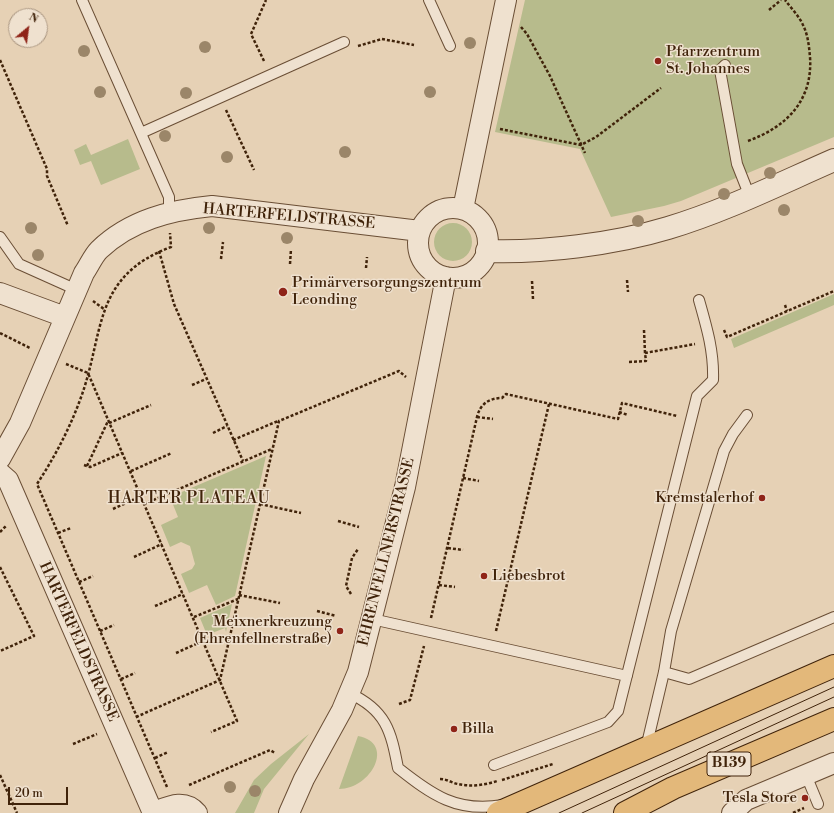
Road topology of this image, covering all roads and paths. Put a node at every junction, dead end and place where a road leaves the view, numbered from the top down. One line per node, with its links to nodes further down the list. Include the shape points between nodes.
1 (82, 0): 19 (lane)
2 (266, 0): 15 (path, via 251,34)
3 (429, 0): 11 (lane)
4 (506, 0): 26 (street)
5 (781, 0): 7 (path)
6 (785, 0): 21 (path, via 803,24 807,36 810,61 808,87 795,110 776,127)
7 (769, 10)
8 (518, 25): 20 (path, via 527,34 541,58)
9 (344, 42): 15 (lane)
10 (414, 45): 12 (path, via 382,40)
11 (450, 46)
12 (354, 47)
13 (0, 60): 28 (path, via 47,169 47,176)
14 (725, 65): 21 (lane, via 720,70)
15 (270, 75): 17 (lane)
16 (661, 88): 20 (path)
17 (220, 97): 19 (lane); 24 (path)
18 (493, 128): 20 (path)
19 (141, 132): 27 (lane, via 169,197)
20 (582, 145): 22 (path)
21 (733, 146): 25 (lane)
22 (585, 153)
23 (834, 160): 25 (street)
24 (254, 170)
25 (750, 197): 34 (street, via 711,214 644,234 563,247 514,252)
26 (463, 209): 29 (street, via 436,212); 34 (street, via 476,216 484,226)
27 (169, 213): 29 (street, HARTERFELDSTRASSE, via 212,206); 33 (path, via 171,247); 42 (street, HARTERFELDSTRASSE, via 137,224 98,251)
28 (68, 226)
29 (420, 231): 39 (street, via 418,245 426,265 435,273)
30 (0, 237): 42 (lane, via 19,264)
31 (222, 242): 36 (path)
32 (292, 248): 37 (path)
33 (160, 251): 59 (path, via 137,264 116,285 102,316); 60 (path, via 174,304)
34 (487, 251): 39 (street, via 484,260 469,274 458,278)
35 (367, 257): 38 (path)
36 (221, 259)
37 (290, 264)
38 (366, 268)
39 (446, 277): 114 (street, EHRENFELLNERSTRASSE, via 405,487)
40 (627, 280): 44 (path)
41 (532, 281): 46 (path)
42 (77, 290): 50 (street, HARTERFELDSTRASSE)
43 (834, 291): 49 (path)
44 (628, 292)
45 (0, 294): 50 (street)
46 (533, 299)
47 (699, 300): 56 (lane)
48 (785, 306): 49 (path)
49 (787, 311): 54 (path)
50 (65, 317): 79 (street, HARTERFELDSTRASSE, via 20,423)
51 (721, 324): 54 (path)
52 (644, 330): 57 (path)
53 (0, 333): 55 (path)
54 (727, 337): 56 (path)
55 (15, 340)
56 (711, 340): 57 (path); 70 (lane, via 713,380 697,396)
57 (646, 353): 58 (path, via 646,361)
58 (629, 362)
59 (88, 373): 72 (path); 93 (path, via 64,438 37,484)
60 (206, 379): 62 (path); 73 (path)
61 (408, 379): 71 (path, via 399,371)
62 (192, 384)
63 (549, 404): 65 (path, via 618,419); 68 (path, via 506,394 484,404); 119 (path)
64 (151, 405): 72 (path)
65 (620, 412): 66 (path); 70 (path, via 622,403)
66 (628, 414)
67 (747, 415): 123 (lane, via 724,451 672,631)
68 (477, 417): 69 (path); 83 (path)
69 (493, 420)
70 (691, 420): 125 (lane)
71 (278, 421): 75 (path); 76 (path)
72 (109, 422): 77 (path); 77 (path, via 86,465 90,467)
73 (227, 426): 74 (path); 75 (path)
74 (213, 433)
75 (233, 440): 80 (path)
76 (272, 449): 80 (path); 87 (path)
77 (122, 453): 81 (path)
78 (172, 453): 81 (path)
79 (0, 459)
80 (243, 461): 86 (path)
81 (130, 471): 85 (path)
82 (0, 473): 132 (street, HARTERFELDSTRASSE, via 8,480)
83 (463, 478): 84 (path); 95 (path)
84 (479, 481)
85 (141, 496): 86 (path); 88 (path)
86 (144, 504): 94 (path)
87 (260, 504): 89 (path); 106 (path)
88 (113, 509)
89 (301, 513)
90 (338, 521): 91 (path)
91 (359, 526)
92 (71, 528): 93 (path)
93 (58, 533): 101 (path)
94 (162, 544): 98 (path); 104 (path)
95 (448, 548): 97 (path); 102 (path)
96 (358, 549): 105 (path, via 352,558 346,586)
97 (463, 550)
98 (134, 557)
99 (0, 567): 120 (path, via 34,636)
100 (93, 576): 101 (path)
101 (79, 582): 116 (path)
102 (439, 584): 103 (path); 117 (path)
103 (454, 587)
104 (183, 594): 109 (path); 112 (path)
105 (351, 594)
106 (239, 595): 107 (path); 108 (path)
107 (239, 599): 112 (path); 127 (path)
108 (280, 603)
109 (155, 606)
110 (317, 611): 111 (path)
111 (336, 616)
112 (194, 617): 118 (path)
113 (834, 617): 123 (lane, via 689,679)
114 (372, 619): 117 (lane); 128 (street, EHRENFELLNERSTRASSE, via 358,672)
115 (114, 625): 116 (path)
116 (100, 631): 126 (path)
117 (428, 632): 119 (lane); 129 (path, via 410,700)
118 (203, 641): 121 (path); 127 (path)
119 (493, 646): 125 (lane)
120 (0, 652)
121 (176, 653)
122 (834, 666): 135 (main road)
123 (664, 672): 135 (lane)
124 (134, 673): 126 (path)
125 (627, 676): 140 (lane, via 618,710 608,722)
126 (121, 680): 130 (path)
127 (220, 680): 130 (path); 133 (path, via 238,721)
128 (349, 693): 145 (lane, via 366,701 384,720 393,741 398,768 428,791 452,804 470,809 499,806); 150 (street, EHRENFELLNERSTRASSE)
129 (399, 704)
130 (137, 716): 132 (path); 138 (path)
131 (834, 719): 152 (main road, B139, via 674,788)
132 (115, 726): 134 (path); 148 (street, HARTERFELDSTRASSE)
133 (211, 732)
134 (74, 744)
135 (645, 750): 145 (main road)
136 (168, 752): 138 (path)
137 (275, 753): 143 (path, via 270,750)
138 (155, 758): 144 (path)
139 (834, 763): 142 (street)
140 (494, 765)
141 (0, 775): 147 (path)
142 (806, 775): 146 (lane); 153 (street, via 746,800)
143 (184, 787)
144 (170, 793)
145 (540, 796): 151 (main road)
146 (818, 804)
147 (17, 813)
148 (152, 813): 149 (street, HARTERFELDSTRASSE, via 179,804 186,805)
149 (197, 813)
150 (289, 813)
151 (498, 813)
152 (625, 813)
153 (732, 813)

